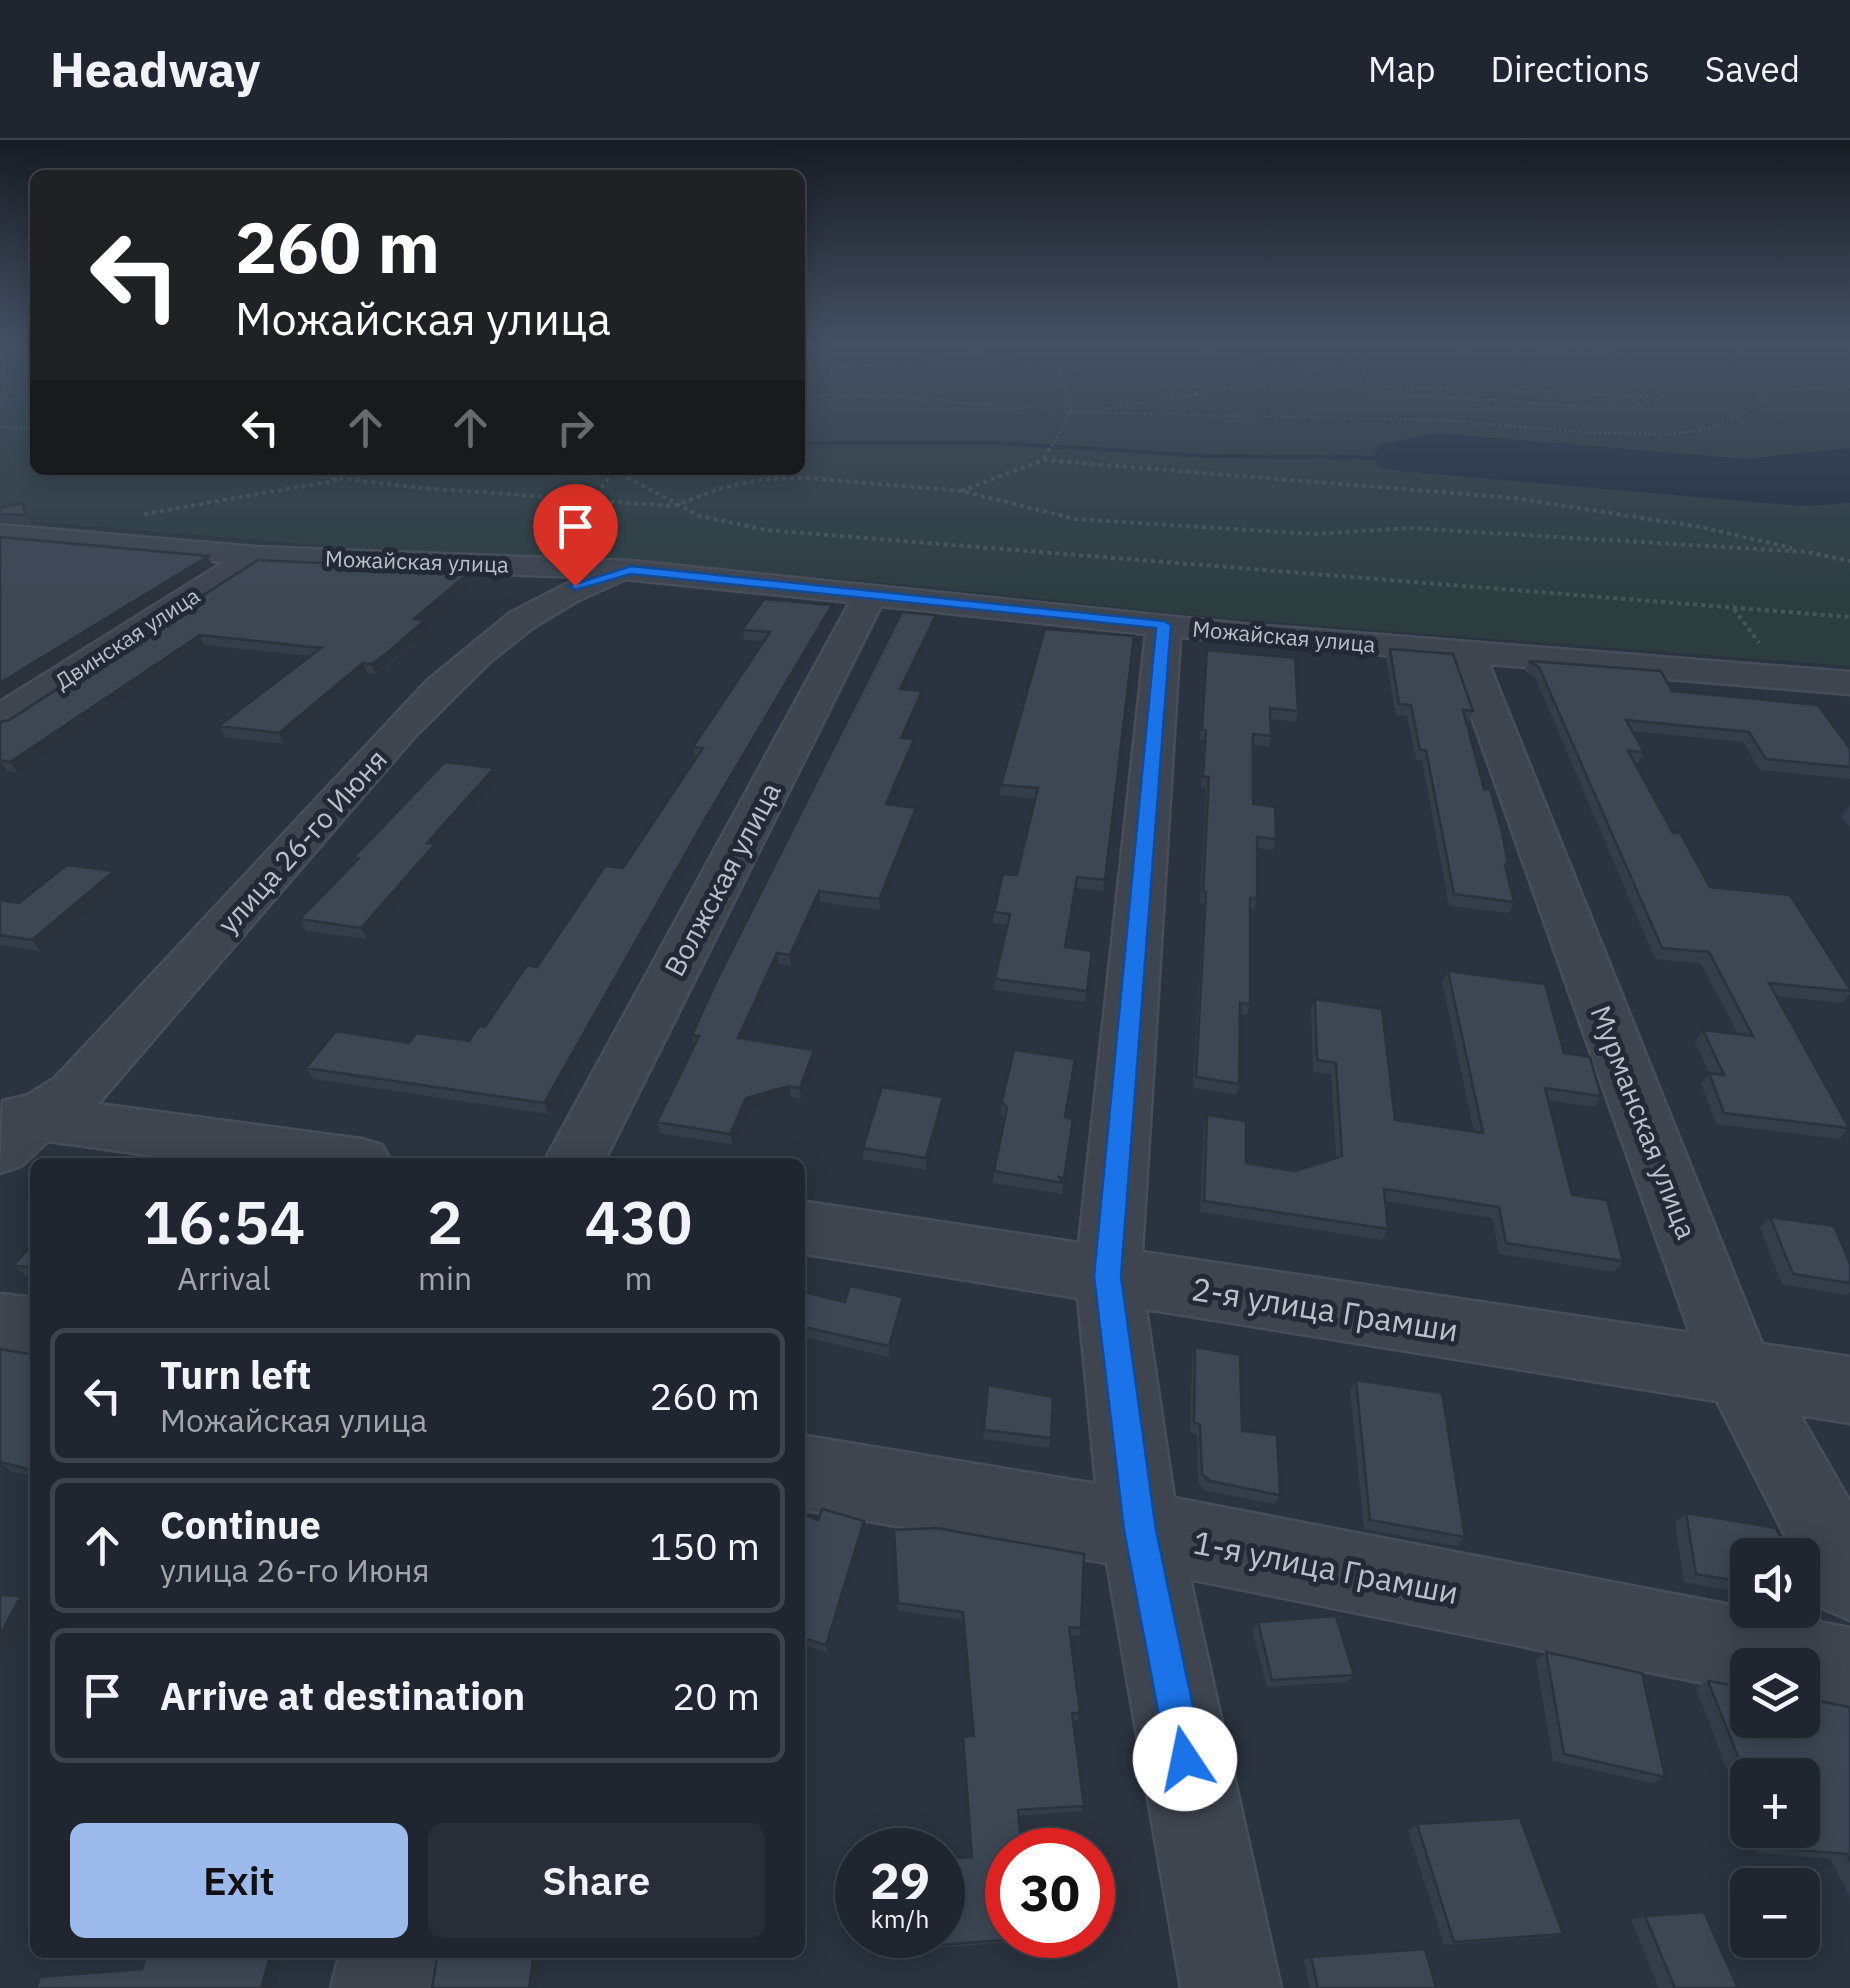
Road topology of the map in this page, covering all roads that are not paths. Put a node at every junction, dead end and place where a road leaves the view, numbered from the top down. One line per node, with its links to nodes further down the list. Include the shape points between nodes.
1 (8, 539): 2 (street, Можайская улица)
2 (254, 556): 3 (street, Можайская улица); 9 (street, Двинская улица)
3 (631, 570): 4 (street, Можайская улица); 10 (street, улица 26-го Июня, via 566,591 510,626 411,720 74,1094)
4 (870, 595): 5 (street, Можайская улица); 12 (street, Волжская улица)
5 (1164, 625): 6 (street, Можайская улица); 14 (street)
6 (1466, 651): 7 (street, Можайская улица); 17 (street, Мурманская улица)
7 (1834, 681): 8 (street)
8 (1850, 718)
9 (0, 719)
10 (12, 1127): 11 (street)
11 (321, 1158)
12 (576, 1158)
13 (805, 1229): 14 (street, 2-я улица Грамши)
14 (1108, 1276): 17 (street, 2-я улица Грамши); 20 (street)
15 (0, 1324): 16 (street)
16 (30, 1327)
17 (1740, 1372): 18 (street, 2-я улица Грамши); 21 (street, Мурманская улица)
18 (1850, 1390)
19 (805, 1473): 20 (street, 1-я улица Грамши)
20 (1140, 1530): 22 (street, 1-я улица Грамши); 25 (street)
21 (1850, 1580)
22 (1850, 1670)
23 (388, 1958): 24 (street)
24 (381, 1988)
25 (1231, 1988)

